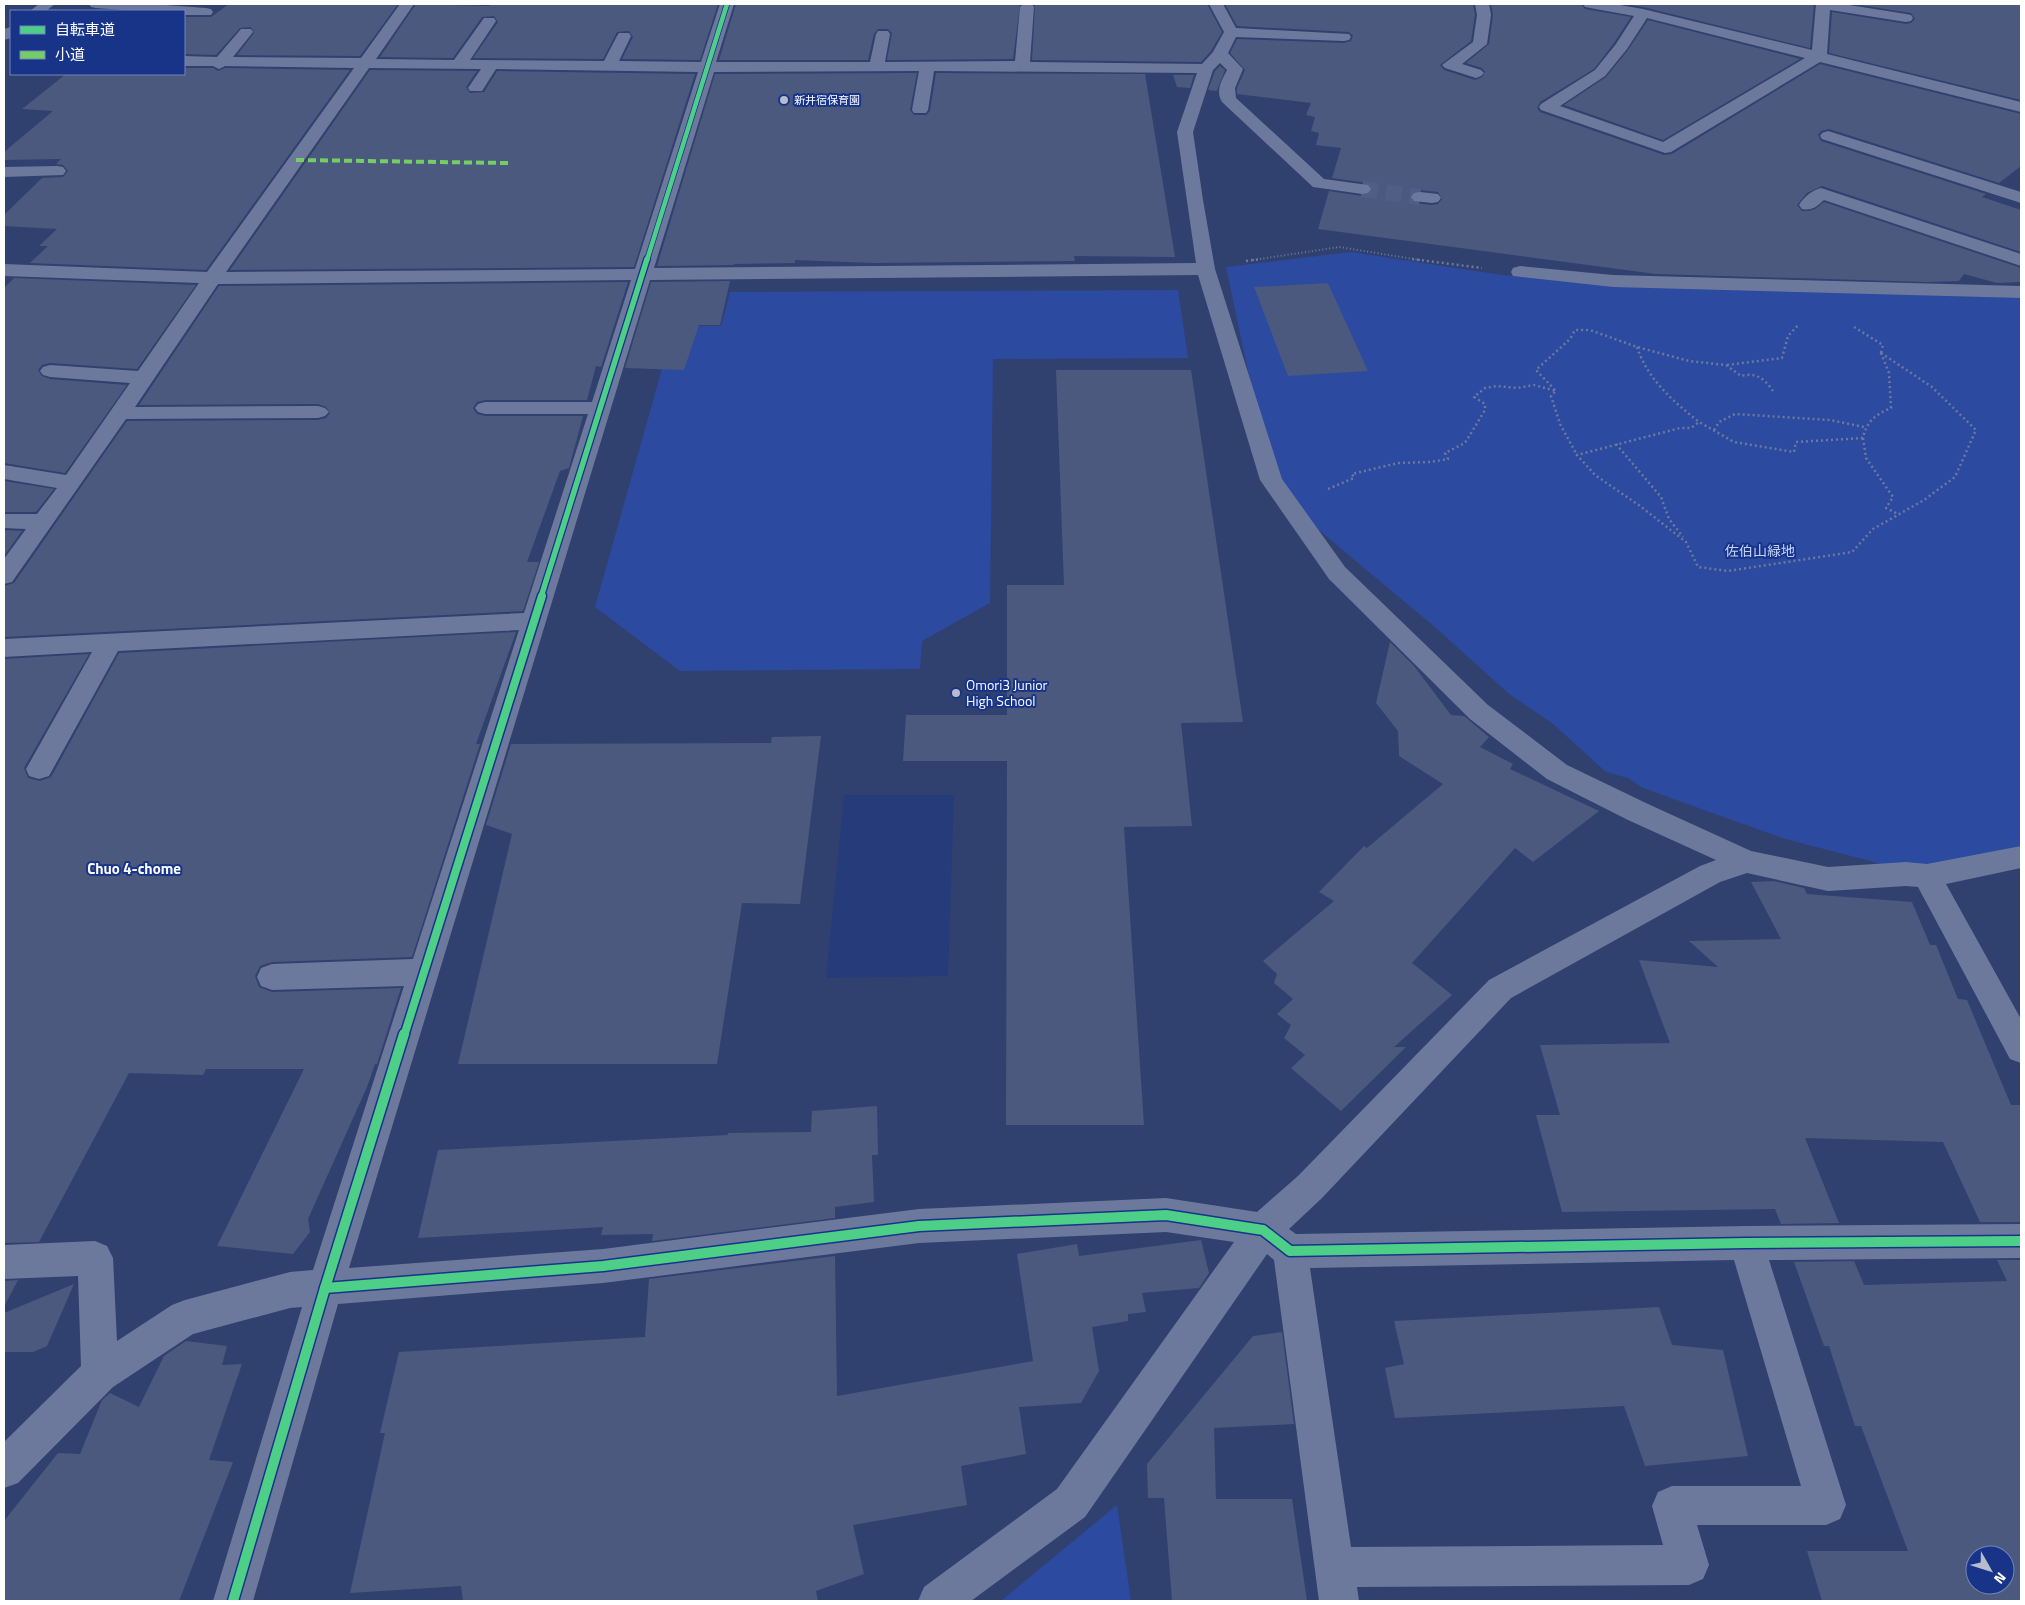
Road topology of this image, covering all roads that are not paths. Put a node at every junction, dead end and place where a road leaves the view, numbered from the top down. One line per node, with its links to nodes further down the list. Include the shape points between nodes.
1 (96, 4): 9 (street)
2 (407, 4): 25 (street)
3 (728, 4): 32 (street)
4 (1482, 4): 33 (street, via 1484,15 1480,44 1450,65)
5 (1590, 4): 12 (street)
6 (1671, 4): 13 (street)
7 (1823, 4): 14 (street); 21 (street)
8 (1026, 7): 31 (street)
9 (178, 10)
10 (185, 10): 11 (street)
11 (206, 12)
12 (1643, 12): 13 (street); 21 (street, via 1600,73 1547,107 1665,148)
13 (1663, 17): 21 (street)
14 (1906, 18)
15 (1220, 19): 20 (street); 23 (street)
16 (489, 21): 26 (street)
17 (246, 32): 24 (street)
18 (883, 34): 29 (street)
19 (624, 36): 28 (street)
20 (1344, 37)
21 (1819, 56): 35 (street)
22 (185, 61): 24 (street)
23 (1213, 62): 31 (street); 40 (street, via 1235,69 1227,88 1228,99 1318,183); 44 (street, via 1185,132)
24 (220, 63): 25 (street)
25 (366, 63): 26 (street); 48 (street, via 344,102)
26 (459, 64): 27 (street)
27 (492, 64): 28 (street); 34 (street)
28 (609, 66): 32 (street)
29 (877, 66): 30 (street); 32 (street)
30 (927, 66): 31 (street); 36 (street)
31 (1022, 66)
32 (707, 67): 47 (street, via 690,105)
33 (1476, 73)
34 (476, 88)
35 (2021, 107)
36 (920, 110)
37 (1828, 136): 42 (street)
38 (57, 171): 39 (street)
39 (4, 172)
40 (1362, 189)
41 (1820, 192): 43 (street)
42 (2021, 198)
43 (2021, 260)
44 (1206, 269): 47 (street); 66 (street, via 1271,480 1337,573 1479,712 1557,772)
45 (4, 270): 48 (street)
46 (1520, 272): 49 (street, via 1612,281)
47 (644, 274): 48 (street); 53 (street)
48 (212, 278): 51 (street)
49 (2021, 292)
50 (50, 371): 51 (street)
51 (144, 378): 55 (street)
52 (486, 408): 53 (street)
53 (602, 408): 61 (street)
54 (318, 412): 55 (street)
55 (119, 413): 57 (street)
56 (4, 472): 57 (street)
57 (72, 483): 59 (street)
58 (4, 521): 59 (street)
59 (43, 522): 60 (street)
60 (4, 576)
61 (535, 622): 62 (street); 68 (street)
62 (110, 643): 63 (street); 64 (street)
63 (4, 648)
64 (39, 769)
65 (2021, 857): 67 (street)
66 (1746, 860): 67 (street, via 1828,879 1906,874); 71 (street, via 1710,874 1500,989 1310,1187)
67 (1927, 876): 70 (street)
68 (425, 972): 69 (street); 75 (street)
69 (272, 977)
70 (2021, 1049)
71 (1277, 1240): 73 (street); 75 (street, via 1166,1215 919,1226 603,1266); 78 (street); 80 (street, via 1070,1503)
72 (2021, 1241): 73 (street)
73 (1746, 1243): 78 (street, via 1826,1505 1672,1506 1688,1565)
74 (4, 1262): 76 (street, via 95,1258)
75 (325, 1288): 76 (street, via 290,1290 185,1318); 79 (street)
76 (100, 1374): 77 (street)
77 (4, 1469)
78 (1336, 1584)
79 (233, 1601)
80 (938, 1601)

